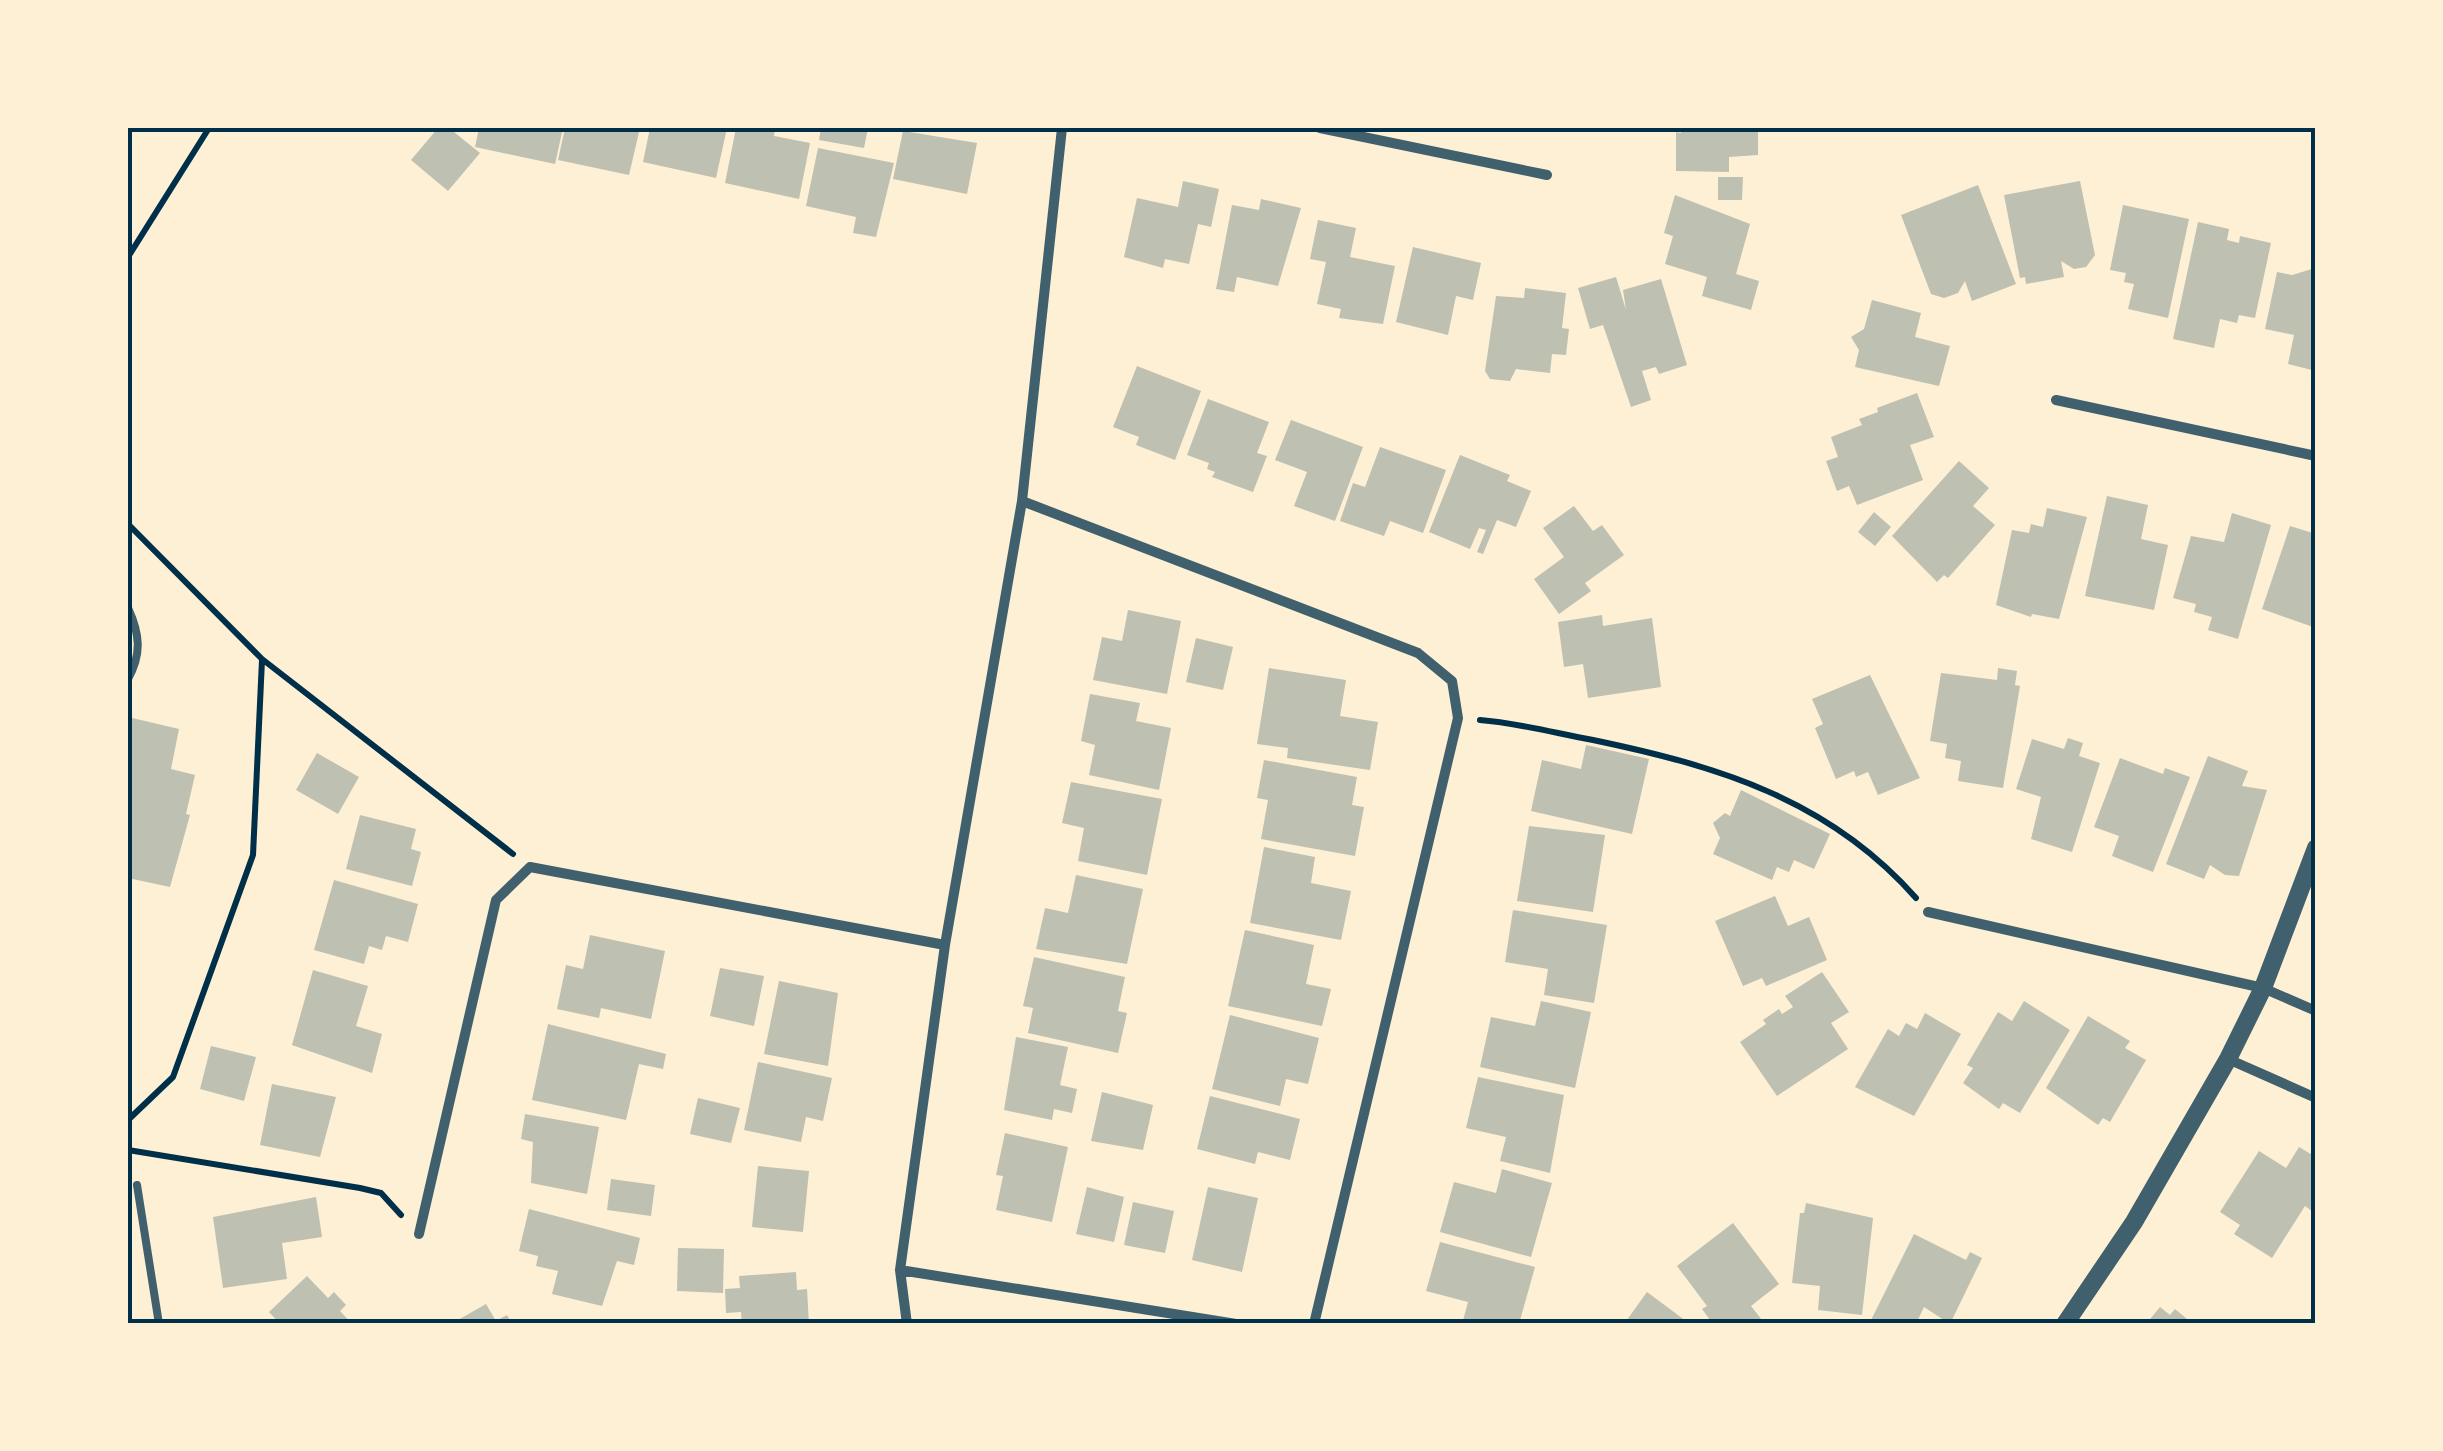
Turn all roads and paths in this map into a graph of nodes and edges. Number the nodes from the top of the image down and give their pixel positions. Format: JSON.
{"nodes":[{"id":1,"x":210,"y":128,"type":"edge"},
{"id":2,"x":1062,"y":128,"type":"edge"},
{"id":3,"x":1320,"y":128,"type":"edge"},
{"id":4,"x":1547,"y":175,"type":"dead end"},
{"id":5,"x":128,"y":258,"type":"edge"},
{"id":6,"x":2056,"y":400,"type":"dead end"},
{"id":7,"x":2316,"y":456,"type":"edge"},
{"id":8,"x":1022,"y":501,"type":"junction"},
{"id":9,"x":128,"y":524,"type":"edge"},
{"id":10,"x":128,"y":608,"type":"edge"},
{"id":11,"x":262,"y":659,"type":"junction"},
{"id":12,"x":128,"y":679,"type":"edge"},
{"id":13,"x":1458,"y":718,"type":"junction"},
{"id":14,"x":2316,"y":848,"type":"edge"},
{"id":15,"x":530,"y":866,"type":"junction"},
{"id":16,"x":1928,"y":912,"type":"joint"},
{"id":17,"x":945,"y":945,"type":"junction"},
{"id":18,"x":2263,"y":988,"type":"junction"},
{"id":19,"x":2316,"y":1011,"type":"edge"},
{"id":20,"x":2228,"y":1059,"type":"junction"},
{"id":21,"x":2316,"y":1098,"type":"edge"},
{"id":22,"x":128,"y":1120,"type":"edge"},
{"id":23,"x":128,"y":1150,"type":"edge"},
{"id":24,"x":136,"y":1184,"type":"dead end"},
{"id":25,"x":419,"y":1234,"type":"joint"},
{"id":26,"x":900,"y":1270,"type":"junction"},
{"id":27,"x":159,"y":1324,"type":"edge"},
{"id":28,"x":907,"y":1324,"type":"edge"},
{"id":29,"x":1236,"y":1324,"type":"edge"},
{"id":30,"x":1314,"y":1324,"type":"edge"},
{"id":31,"x":2065,"y":1324,"type":"edge"}],
"edges":[{"from":1,"to":5,"type":"path"},
{"from":2,"to":8,"type":"street"},
{"from":3,"to":4,"type":"street"},
{"from":6,"to":7,"type":"street"},
{"from":8,"to":13,"type":"street"},
{"from":8,"to":17,"type":"street"},
{"from":9,"to":11,"type":"path"},
{"from":10,"to":12,"type":"lane"},
{"from":11,"to":15,"type":"path"},
{"from":11,"to":22,"type":"path"},
{"from":13,"to":16,"type":"path"},
{"from":13,"to":30,"type":"street"},
{"from":14,"to":18,"type":"street"},
{"from":15,"to":17,"type":"street"},
{"from":15,"to":25,"type":"street"},
{"from":16,"to":18,"type":"street"},
{"from":17,"to":26,"type":"street"},
{"from":18,"to":19,"type":"street"},
{"from":18,"to":20,"type":"street"},
{"from":20,"to":21,"type":"street"},
{"from":20,"to":31,"type":"street"},
{"from":23,"to":25,"type":"path"},
{"from":24,"to":27,"type":"lane"},
{"from":26,"to":28,"type":"street"},
{"from":26,"to":29,"type":"street"}]}
